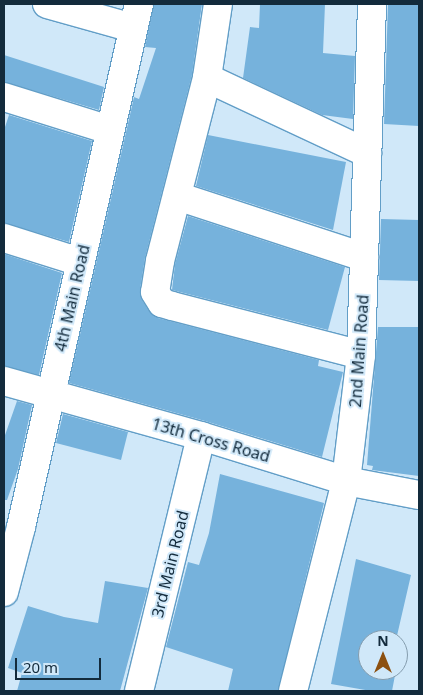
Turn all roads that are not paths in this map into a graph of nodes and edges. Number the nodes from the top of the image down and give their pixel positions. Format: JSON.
{"nodes":[{"id":1,"x":47,"y":4,"type":"edge"},
{"id":2,"x":218,"y":4,"type":"edge"},
{"id":3,"x":372,"y":4,"type":"edge"},
{"id":4,"x":136,"y":16,"type":"edge"},
{"id":5,"x":206,"y":78,"type":"junction"},
{"id":6,"x":4,"y":97,"type":"edge"},
{"id":7,"x":110,"y":130,"type":"junction"},
{"id":8,"x":367,"y":152,"type":"junction"},
{"id":9,"x":177,"y":196,"type":"junction"},
{"id":10,"x":4,"y":238,"type":"edge"},
{"id":11,"x":364,"y":257,"type":"junction"},
{"id":12,"x":80,"y":262,"type":"junction"},
{"id":13,"x":361,"y":355,"type":"junction"},
{"id":14,"x":4,"y":381,"type":"edge"},
{"id":15,"x":50,"y":396,"type":"junction"},
{"id":16,"x":201,"y":436,"type":"junction"},
{"id":17,"x":346,"y":481,"type":"junction"},
{"id":18,"x":419,"y":495,"type":"edge"},
{"id":19,"x":12,"y":524,"type":"edge"},
{"id":20,"x":8,"y":560,"type":"edge"},
{"id":21,"x":4,"y":592,"type":"edge"},
{"id":22,"x":139,"y":691,"type":"edge"},
{"id":23,"x":293,"y":691,"type":"edge"}],
"edges":[{"from":1,"to":4,"type":"street"},
{"from":2,"to":5,"type":"street"},
{"from":3,"to":8,"type":"street","name":"2nd Main Road"},
{"from":4,"to":7,"type":"street","name":"4th Main Road"},
{"from":5,"to":8,"type":"street"},
{"from":5,"to":9,"type":"street"},
{"from":6,"to":7,"type":"street"},
{"from":7,"to":12,"type":"street","name":"4th Main Road"},
{"from":8,"to":11,"type":"street","name":"2nd Main Road"},
{"from":9,"to":11,"type":"street"},
{"from":9,"to":13,"type":"street"},
{"from":10,"to":12,"type":"street"},
{"from":11,"to":13,"type":"street","name":"2nd Main Road"},
{"from":12,"to":15,"type":"street","name":"4th Main Road"},
{"from":13,"to":17,"type":"street","name":"2nd Main Road"},
{"from":14,"to":15,"type":"street","name":"13th Cross Road"},
{"from":15,"to":16,"type":"street","name":"13th Cross Road"},
{"from":15,"to":19,"type":"street","name":"4th Main Road"},
{"from":16,"to":17,"type":"street","name":"13th Cross Road"},
{"from":16,"to":22,"type":"street","name":"3rd Main Road"},
{"from":17,"to":18,"type":"street","name":"13th Cross Road"},
{"from":17,"to":23,"type":"street","name":"2nd Main Road"},
{"from":19,"to":20,"type":"street","name":"4th Main Road"},
{"from":20,"to":21,"type":"street","name":"4th Main Road"}]}
